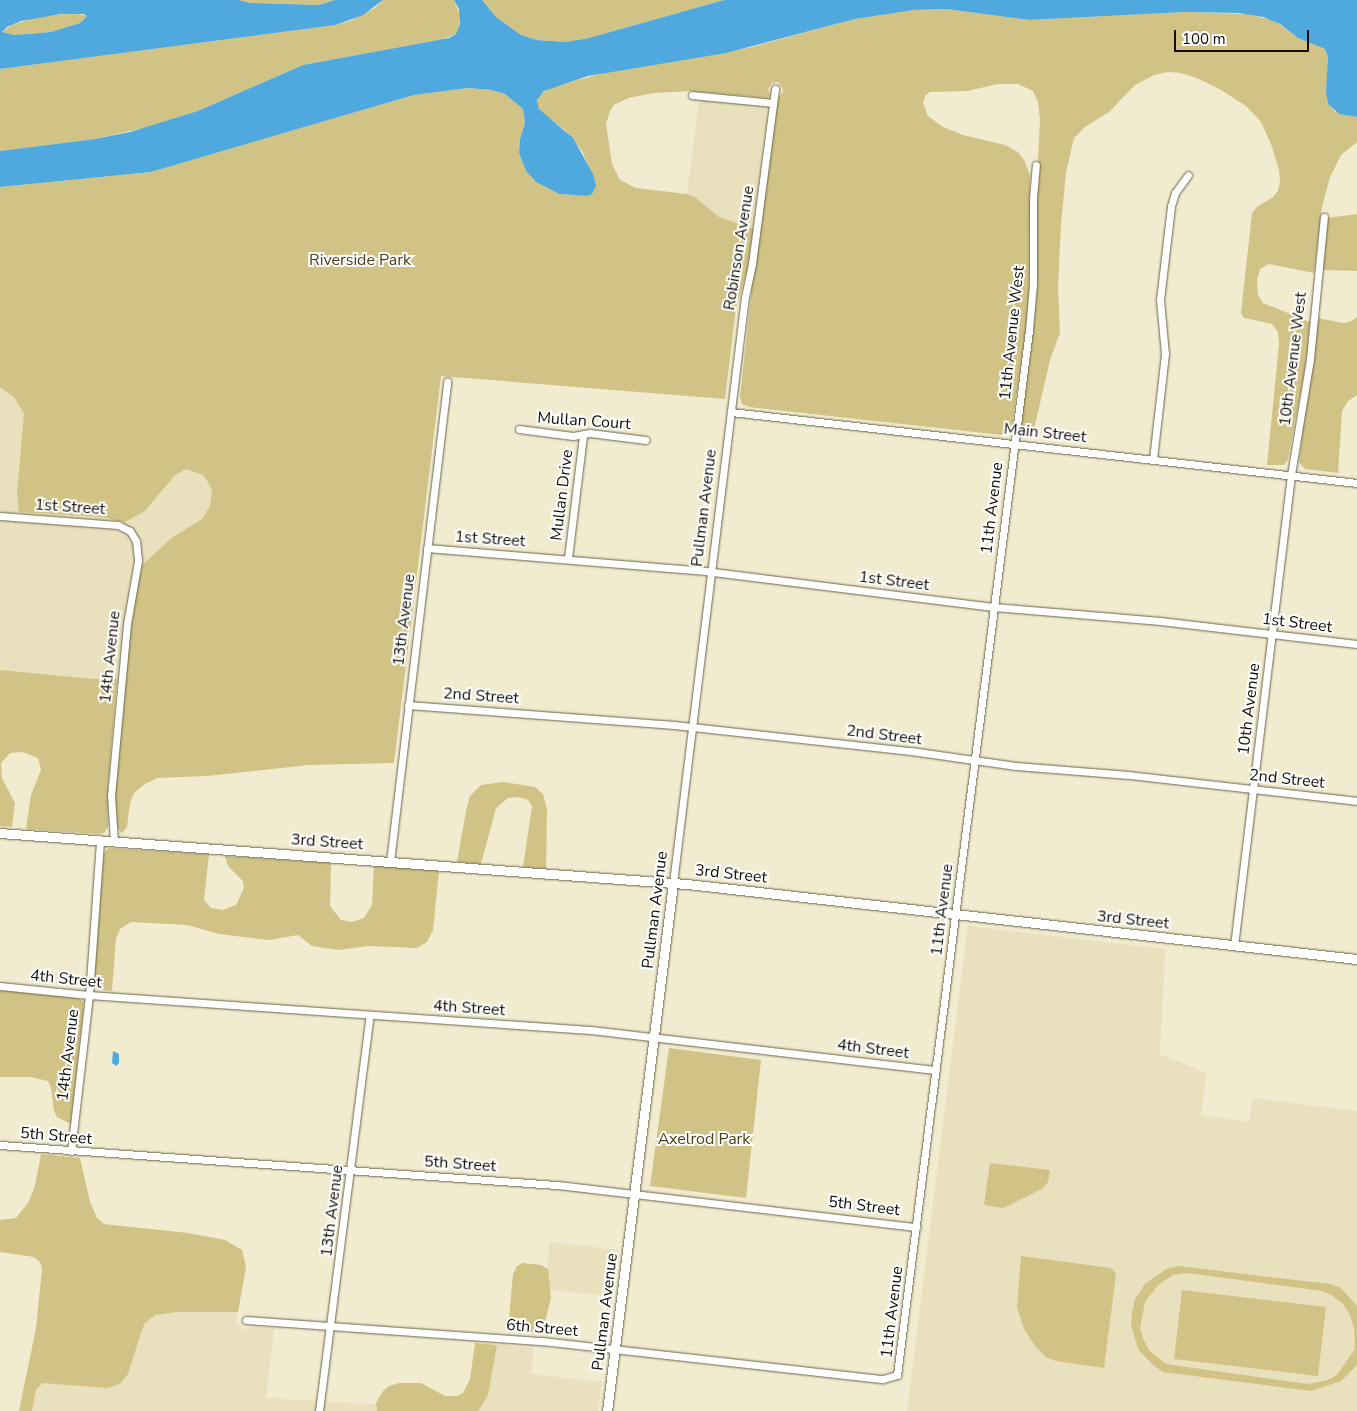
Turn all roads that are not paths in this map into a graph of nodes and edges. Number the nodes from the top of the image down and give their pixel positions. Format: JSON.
{"nodes":[{"id":1,"x":775,"y":89,"type":"dead end"},
{"id":2,"x":692,"y":95,"type":"dead end"},
{"id":3,"x":773,"y":103,"type":"junction"},
{"id":4,"x":1036,"y":165,"type":"dead end"},
{"id":5,"x":1188,"y":175,"type":"dead end"},
{"id":6,"x":1324,"y":217,"type":"dead end"},
{"id":7,"x":448,"y":381,"type":"dead end"},
{"id":8,"x":731,"y":412,"type":"junction"},
{"id":9,"x":519,"y":429,"type":"dead end"},
{"id":10,"x":583,"y":435,"type":"junction"},
{"id":11,"x":646,"y":440,"type":"dead end"},
{"id":12,"x":1014,"y":444,"type":"junction"},
{"id":13,"x":1153,"y":459,"type":"junction"},
{"id":14,"x":1291,"y":475,"type":"junction"},
{"id":15,"x":1357,"y":483,"type":"edge"},
{"id":16,"x":0,"y":516,"type":"edge"},
{"id":17,"x":133,"y":536,"type":"joint"},
{"id":18,"x":427,"y":548,"type":"junction"},
{"id":19,"x":568,"y":558,"type":"junction"},
{"id":20,"x":711,"y":572,"type":"junction"},
{"id":21,"x":994,"y":607,"type":"junction"},
{"id":22,"x":1272,"y":634,"type":"junction"},
{"id":23,"x":1357,"y":644,"type":"edge"},
{"id":24,"x":408,"y":704,"type":"junction"},
{"id":25,"x":692,"y":727,"type":"junction"},
{"id":26,"x":975,"y":760,"type":"junction"},
{"id":27,"x":1253,"y":790,"type":"junction"},
{"id":28,"x":1357,"y":801,"type":"edge"},
{"id":29,"x":0,"y":833,"type":"edge"},
{"id":30,"x":100,"y":842,"type":"junction"},
{"id":31,"x":114,"y":842,"type":"junction"},
{"id":32,"x":390,"y":862,"type":"junction"},
{"id":33,"x":673,"y":883,"type":"junction"},
{"id":34,"x":956,"y":914,"type":"junction"},
{"id":35,"x":1234,"y":946,"type":"junction"},
{"id":36,"x":1357,"y":959,"type":"edge"},
{"id":37,"x":0,"y":986,"type":"edge"},
{"id":38,"x":89,"y":995,"type":"junction"},
{"id":39,"x":370,"y":1015,"type":"junction"},
{"id":40,"x":654,"y":1038,"type":"junction"},
{"id":41,"x":936,"y":1070,"type":"junction"},
{"id":42,"x":0,"y":1145,"type":"edge"},
{"id":43,"x":71,"y":1151,"type":"junction"},
{"id":44,"x":351,"y":1171,"type":"junction"},
{"id":45,"x":634,"y":1193,"type":"junction"},
{"id":46,"x":917,"y":1227,"type":"junction"},
{"id":47,"x":246,"y":1320,"type":"dead end"},
{"id":48,"x":332,"y":1326,"type":"junction"},
{"id":49,"x":615,"y":1349,"type":"junction"},
{"id":50,"x":893,"y":1378,"type":"joint"},
{"id":51,"x":319,"y":1411,"type":"edge"},
{"id":52,"x":607,"y":1411,"type":"edge"}],
"edges":[{"from":1,"to":3,"type":"street","name":"Robinson Avenue"},
{"from":2,"to":3,"type":"street"},
{"from":3,"to":8,"type":"street","name":"Robinson Avenue"},
{"from":4,"to":12,"type":"street","name":"11th Avenue West"},
{"from":5,"to":13,"type":"street"},
{"from":6,"to":14,"type":"street","name":"10th Avenue West"},
{"from":7,"to":18,"type":"street","name":"13th Avenue"},
{"from":8,"to":12,"type":"street","name":"Main Street"},
{"from":8,"to":20,"type":"street","name":"Pullman Avenue"},
{"from":9,"to":10,"type":"street","name":"Mullan Court"},
{"from":10,"to":11,"type":"street","name":"Mullan Court"},
{"from":10,"to":19,"type":"street","name":"Mullan Drive"},
{"from":12,"to":13,"type":"street","name":"Main Street"},
{"from":12,"to":21,"type":"street","name":"11th Avenue"},
{"from":13,"to":14,"type":"street","name":"Main Street"},
{"from":14,"to":15,"type":"street","name":"Main Street"},
{"from":14,"to":22,"type":"street","name":"10th Avenue"},
{"from":16,"to":17,"type":"street","name":"1st Street"},
{"from":17,"to":31,"type":"street","name":"14th Avenue"},
{"from":18,"to":19,"type":"street","name":"1st Street"},
{"from":18,"to":24,"type":"street","name":"13th Avenue"},
{"from":19,"to":20,"type":"street","name":"1st Street"},
{"from":20,"to":21,"type":"street","name":"1st Street"},
{"from":20,"to":25,"type":"street","name":"Pullman Avenue"},
{"from":21,"to":22,"type":"street","name":"1st Street"},
{"from":21,"to":26,"type":"street","name":"11th Avenue"},
{"from":22,"to":23,"type":"street","name":"1st Street"},
{"from":22,"to":27,"type":"street","name":"10th Avenue"},
{"from":24,"to":25,"type":"street","name":"2nd Street"},
{"from":24,"to":32,"type":"street","name":"13th Avenue"},
{"from":25,"to":26,"type":"street","name":"2nd Street"},
{"from":25,"to":33,"type":"street","name":"Pullman Avenue"},
{"from":26,"to":27,"type":"street","name":"2nd Street"},
{"from":26,"to":34,"type":"street","name":"11th Avenue"},
{"from":27,"to":28,"type":"street","name":"2nd Street"},
{"from":27,"to":35,"type":"street","name":"10th Avenue"},
{"from":29,"to":30,"type":"street","name":"3rd Street"},
{"from":30,"to":31,"type":"street","name":"3rd Street"},
{"from":30,"to":38,"type":"street","name":"14th Avenue"},
{"from":31,"to":32,"type":"street","name":"3rd Street"},
{"from":32,"to":33,"type":"street","name":"3rd Street"},
{"from":33,"to":34,"type":"street","name":"3rd Street"},
{"from":33,"to":40,"type":"street","name":"Pullman Avenue"},
{"from":34,"to":35,"type":"street","name":"3rd Street"},
{"from":34,"to":41,"type":"street","name":"11th Avenue"},
{"from":35,"to":36,"type":"street","name":"3rd Street"},
{"from":37,"to":38,"type":"street","name":"4th Street"},
{"from":38,"to":39,"type":"street","name":"4th Street"},
{"from":38,"to":43,"type":"street","name":"14th Avenue"},
{"from":39,"to":40,"type":"street","name":"4th Street"},
{"from":39,"to":44,"type":"street","name":"13th Avenue"},
{"from":40,"to":41,"type":"street","name":"4th Street"},
{"from":40,"to":45,"type":"street","name":"Pullman Avenue"},
{"from":41,"to":46,"type":"street","name":"11th Avenue"},
{"from":42,"to":43,"type":"street","name":"5th Street"},
{"from":43,"to":44,"type":"street","name":"5th Street"},
{"from":44,"to":45,"type":"street","name":"5th Street"},
{"from":44,"to":48,"type":"street","name":"13th Avenue"},
{"from":45,"to":46,"type":"street","name":"5th Street"},
{"from":45,"to":49,"type":"street","name":"Pullman Avenue"},
{"from":46,"to":50,"type":"street","name":"11th Avenue"},
{"from":47,"to":48,"type":"street","name":"6th Street"},
{"from":48,"to":49,"type":"street","name":"6th Street"},
{"from":48,"to":51,"type":"street","name":"13th Avenue"},
{"from":49,"to":50,"type":"street","name":"6th Street"},
{"from":49,"to":52,"type":"street","name":"Pullman Avenue"}]}
